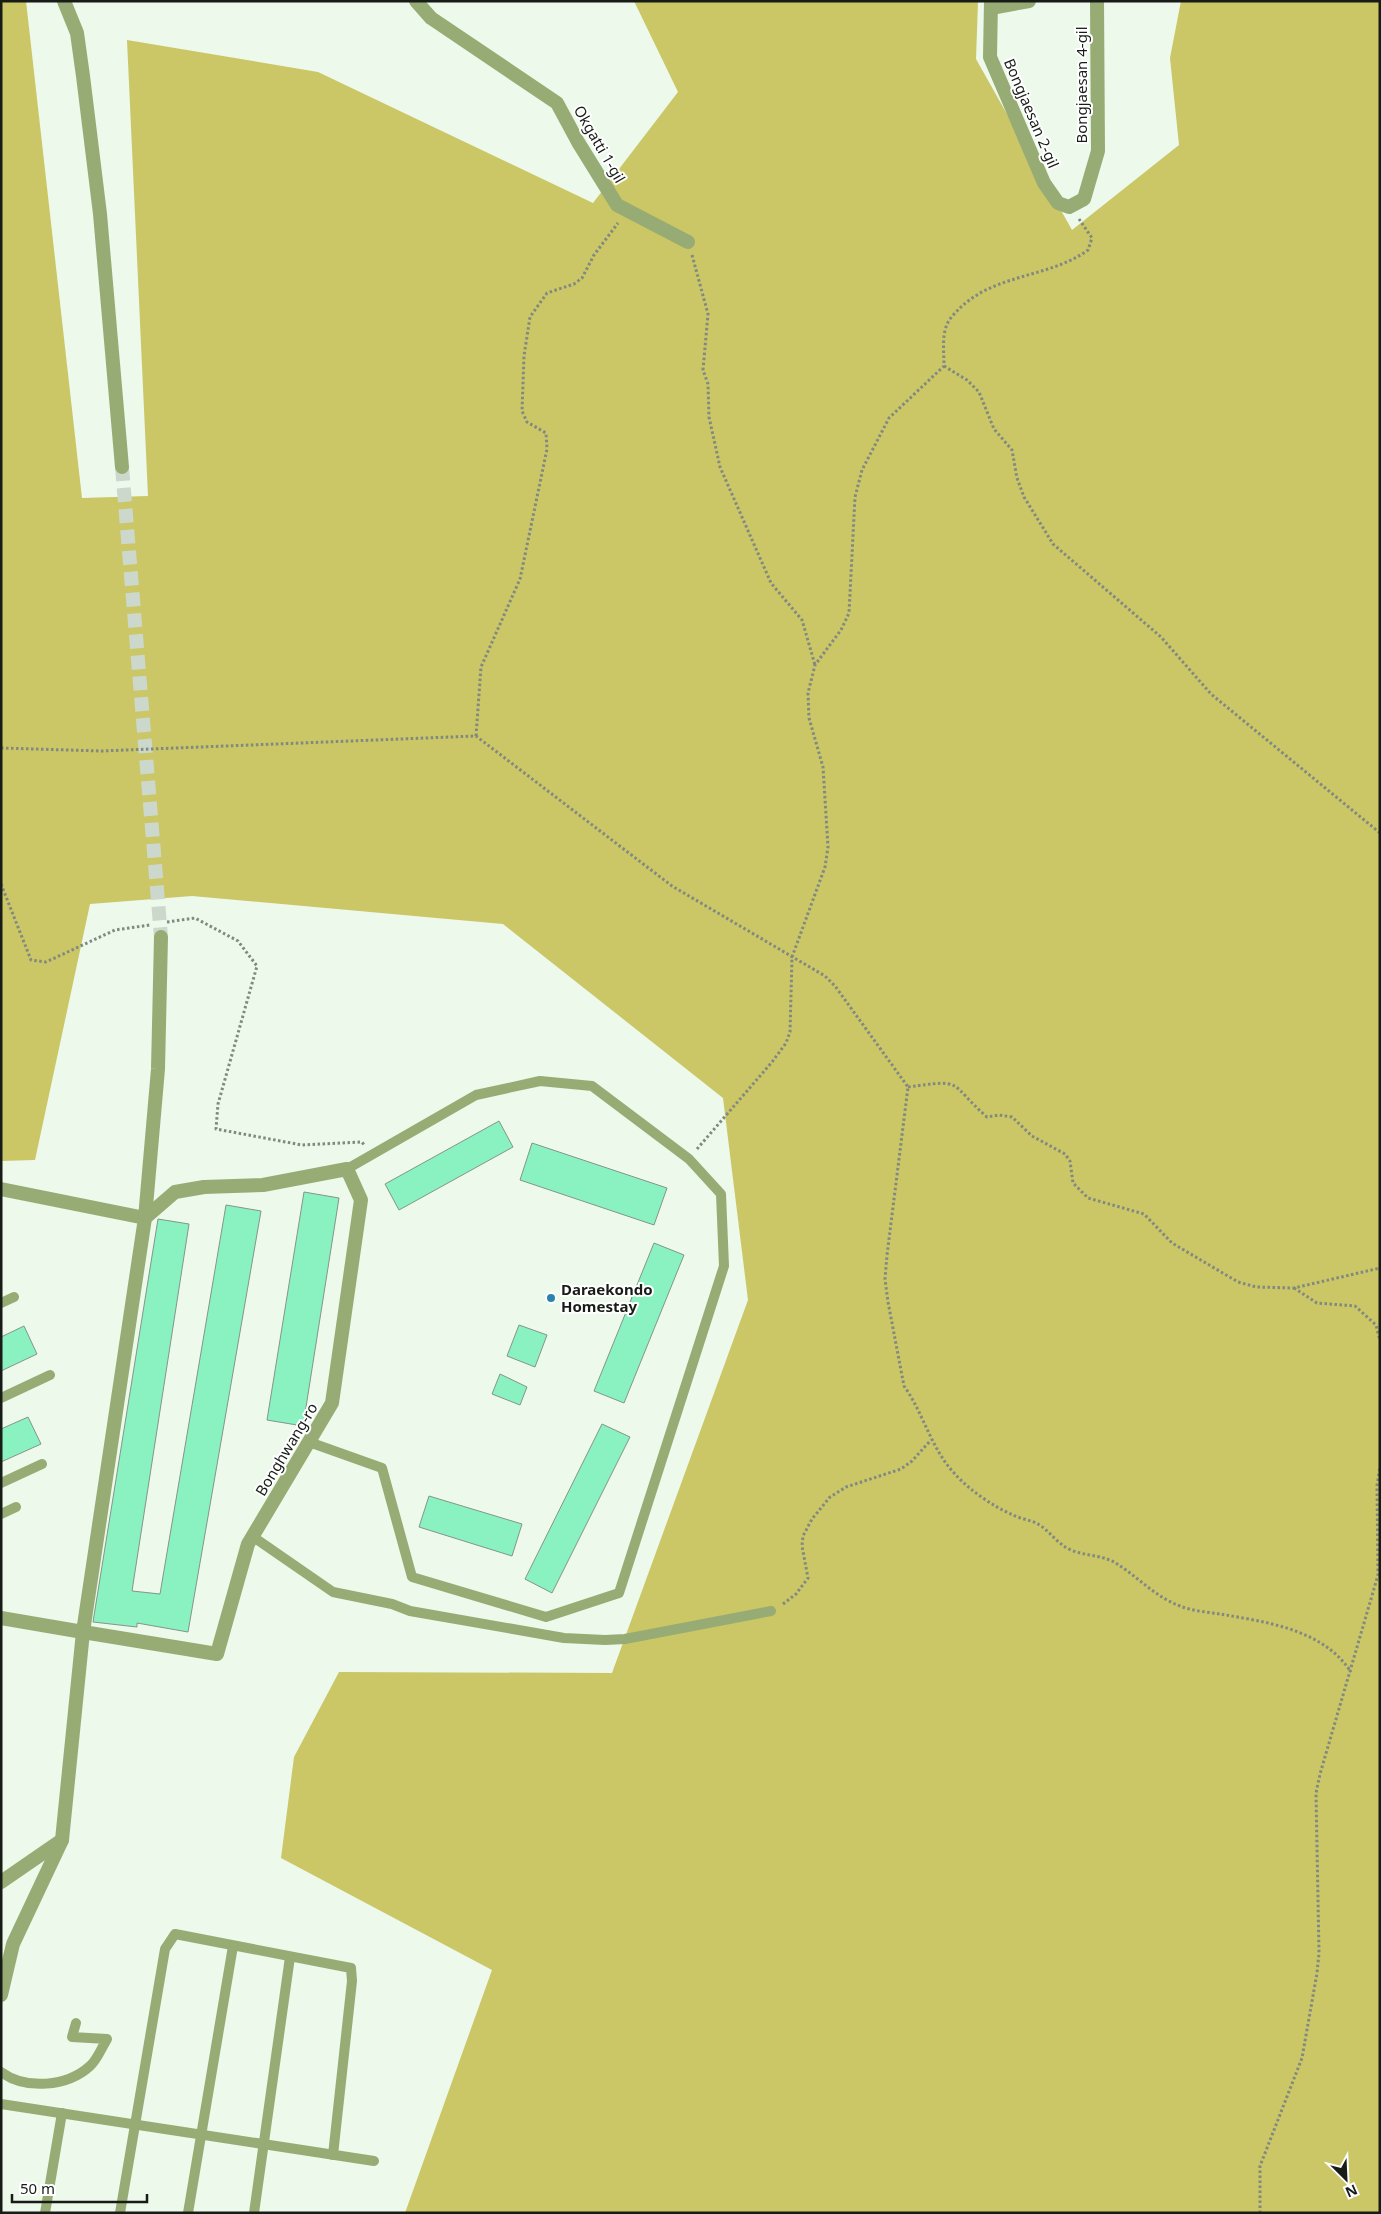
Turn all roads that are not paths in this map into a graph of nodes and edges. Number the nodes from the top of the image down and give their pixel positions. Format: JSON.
{"nodes":[{"id":1,"x":64,"y":1,"type":"edge"},
{"id":2,"x":416,"y":1,"type":"edge"},
{"id":3,"x":1029,"y":1,"type":"edge"},
{"id":4,"x":1096,"y":1,"type":"edge"},
{"id":5,"x":991,"y":5,"type":"edge"},
{"id":6,"x":1064,"y":205,"type":"joint"},
{"id":7,"x":688,"y":242,"type":"road end"},
{"id":8,"x":122,"y":467,"type":"tunnel mouth"},
{"id":9,"x":161,"y":937,"type":"tunnel mouth"},
{"id":10,"x":347,"y":1169,"type":"junction"},
{"id":11,"x":1,"y":1189,"type":"edge"},
{"id":12,"x":145,"y":1218,"type":"junction"},
{"id":13,"x":14,"y":1297,"type":"dead end"},
{"id":14,"x":1,"y":1303,"type":"edge"},
{"id":15,"x":50,"y":1375,"type":"dead end"},
{"id":16,"x":1,"y":1398,"type":"edge"},
{"id":17,"x":309,"y":1442,"type":"junction"},
{"id":18,"x":42,"y":1464,"type":"dead end"},
{"id":19,"x":1,"y":1483,"type":"edge"},
{"id":20,"x":16,"y":1507,"type":"dead end"},
{"id":21,"x":1,"y":1514,"type":"edge"},
{"id":22,"x":252,"y":1536,"type":"junction"},
{"id":23,"x":771,"y":1611,"type":"road end"},
{"id":24,"x":1,"y":1618,"type":"edge"},
{"id":25,"x":82,"y":1632,"type":"junction"},
{"id":26,"x":62,"y":1840,"type":"junction"},
{"id":27,"x":1,"y":1882,"type":"edge"},
{"id":28,"x":233,"y":1946,"type":"junction"},
{"id":29,"x":290,"y":1956,"type":"junction"},
{"id":30,"x":1,"y":1995,"type":"edge"},
{"id":31,"x":76,"y":2023,"type":"dead end"},
{"id":32,"x":1,"y":2072,"type":"edge"},
{"id":33,"x":1,"y":2104,"type":"edge"},
{"id":34,"x":62,"y":2113,"type":"junction"},
{"id":35,"x":136,"y":2124,"type":"junction"},
{"id":36,"x":201,"y":2134,"type":"junction"},
{"id":37,"x":264,"y":2144,"type":"junction"},
{"id":38,"x":333,"y":2155,"type":"junction"},
{"id":39,"x":374,"y":2161,"type":"dead end"},
{"id":40,"x":45,"y":2213,"type":"edge"},
{"id":41,"x":120,"y":2213,"type":"edge"},
{"id":42,"x":188,"y":2213,"type":"edge"},
{"id":43,"x":254,"y":2213,"type":"edge"}],
"edges":[{"from":1,"to":8,"type":"street"},
{"from":2,"to":7,"type":"street","name":"Okgatti 1-gil"},
{"from":3,"to":5,"type":"street"},
{"from":4,"to":6,"type":"street","name":"Bongjaesan 4-gil"},
{"from":5,"to":6,"type":"street","name":"Bongjaesan 2-gil"},
{"from":9,"to":12,"type":"street"},
{"from":10,"to":12,"type":"street"},
{"from":10,"to":17,"type":"street","name":"Bonghwang-ro"},
{"from":10,"to":17,"type":"lane"},
{"from":11,"to":12,"type":"street"},
{"from":12,"to":25,"type":"street"},
{"from":13,"to":14,"type":"lane"},
{"from":15,"to":16,"type":"lane"},
{"from":17,"to":22,"type":"street","name":"Bonghwang-ro"},
{"from":18,"to":19,"type":"lane"},
{"from":20,"to":21,"type":"lane"},
{"from":22,"to":23,"type":"lane"},
{"from":22,"to":25,"type":"street","name":"Bonghwang-ro"},
{"from":24,"to":25,"type":"street"},
{"from":25,"to":26,"type":"street"},
{"from":26,"to":27,"type":"street"},
{"from":26,"to":30,"type":"street"},
{"from":28,"to":29,"type":"lane"},
{"from":28,"to":35,"type":"lane"},
{"from":28,"to":36,"type":"lane"},
{"from":29,"to":37,"type":"lane"},
{"from":29,"to":38,"type":"lane"},
{"from":31,"to":32,"type":"lane"},
{"from":33,"to":34,"type":"lane"},
{"from":34,"to":35,"type":"lane"},
{"from":34,"to":40,"type":"lane"},
{"from":35,"to":36,"type":"lane"},
{"from":35,"to":41,"type":"lane"},
{"from":36,"to":37,"type":"lane"},
{"from":36,"to":42,"type":"lane"},
{"from":37,"to":38,"type":"lane"},
{"from":37,"to":43,"type":"lane"},
{"from":38,"to":39,"type":"lane"}]}
